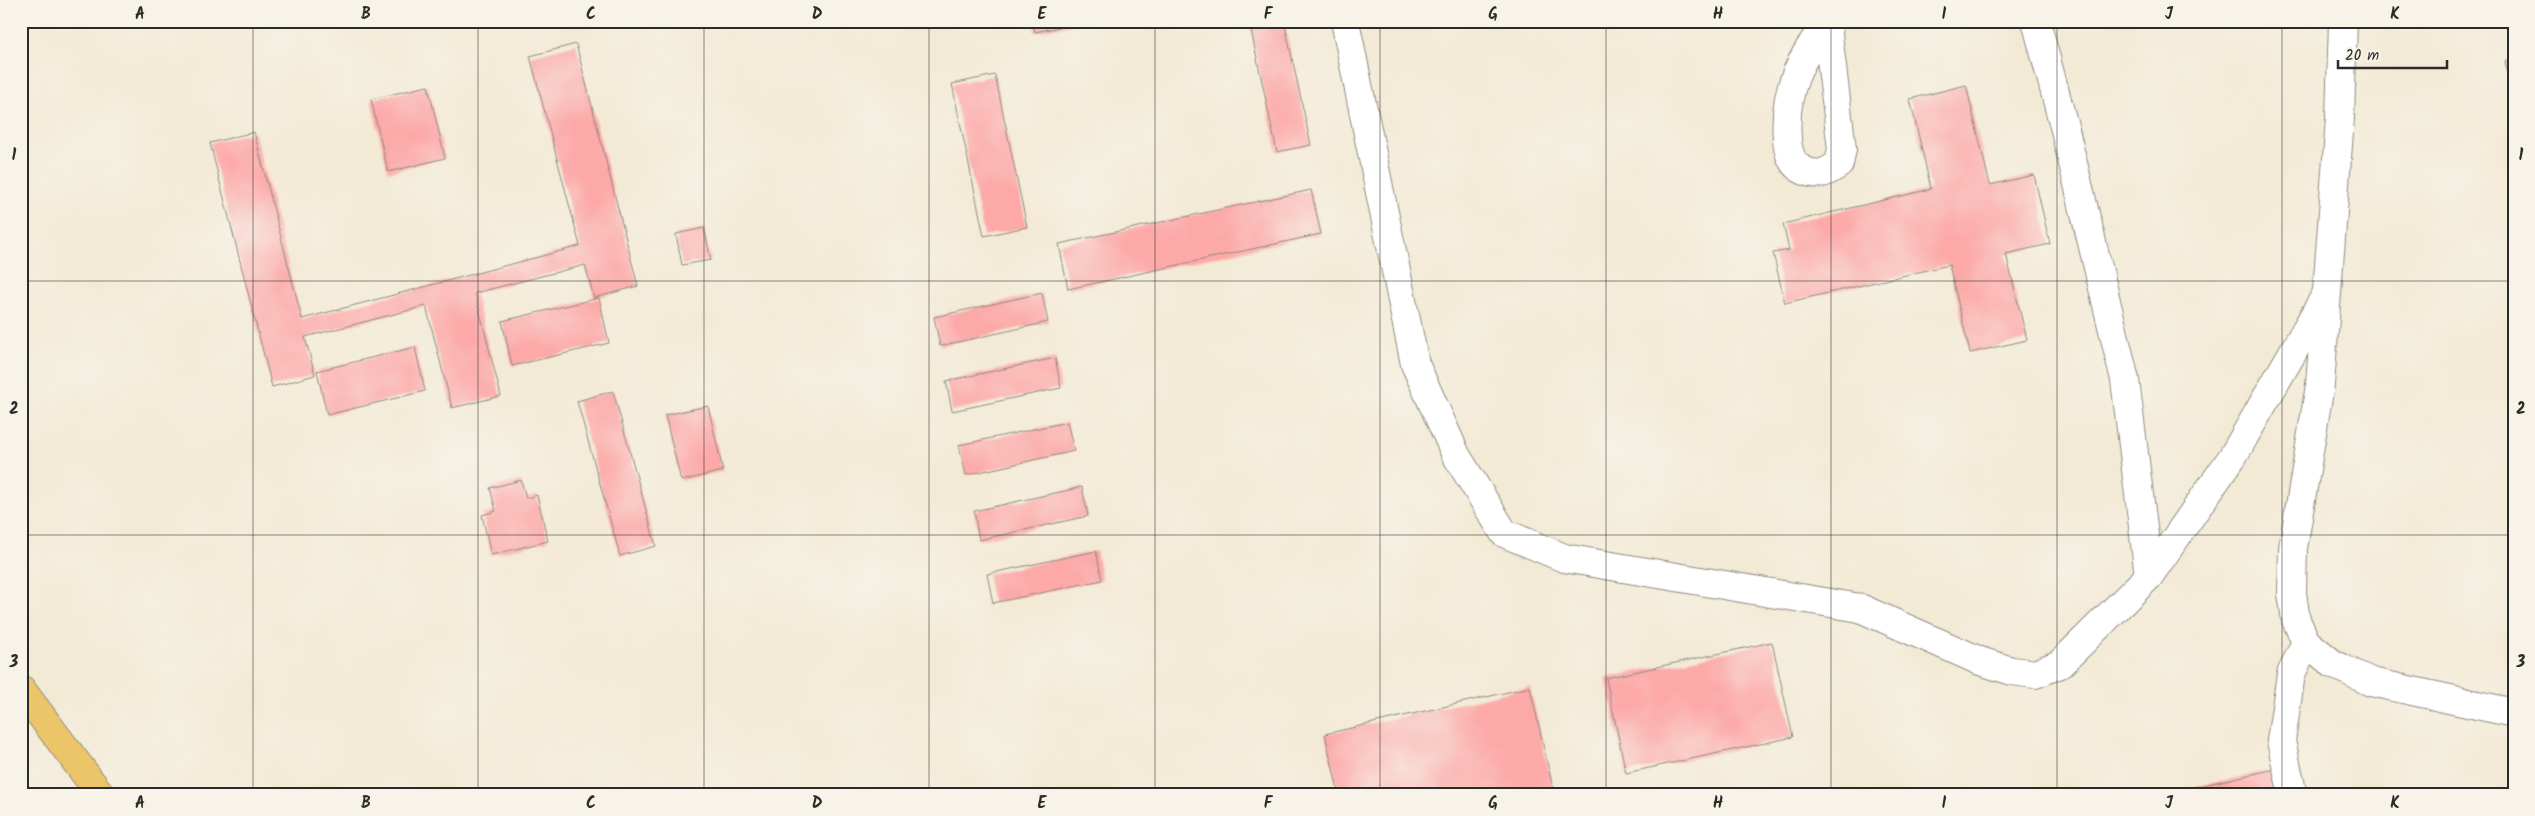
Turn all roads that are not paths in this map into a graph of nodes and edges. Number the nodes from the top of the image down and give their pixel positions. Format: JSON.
{"nodes":[{"id":1,"x":1345,"y":21,"type":"edge"},
{"id":2,"x":1829,"y":21,"type":"edge"},
{"id":3,"x":2036,"y":21,"type":"edge"},
{"id":4,"x":2343,"y":21,"type":"edge"},
{"id":5,"x":2327,"y":293,"type":"junction"},
{"id":6,"x":2149,"y":576,"type":"junction"},
{"id":7,"x":2306,"y":642,"type":"junction"},
{"id":8,"x":21,"y":689,"type":"edge"},
{"id":9,"x":2514,"y":713,"type":"edge"},
{"id":10,"x":101,"y":795,"type":"edge"},
{"id":11,"x":2293,"y":795,"type":"edge"}],
"edges":[{"from":1,"to":6,"type":"street"},
{"from":2,"to":2,"type":"street"},
{"from":3,"to":6,"type":"street"},
{"from":4,"to":5,"type":"street"},
{"from":5,"to":6,"type":"street"},
{"from":5,"to":7,"type":"street"},
{"from":7,"to":9,"type":"street"},
{"from":7,"to":11,"type":"street"},
{"from":8,"to":10,"type":"main road"}]}
